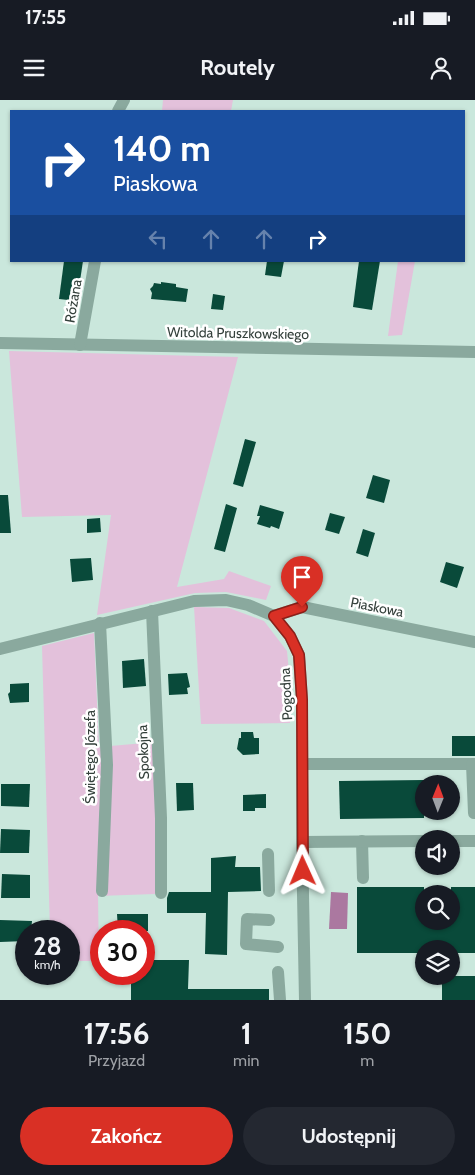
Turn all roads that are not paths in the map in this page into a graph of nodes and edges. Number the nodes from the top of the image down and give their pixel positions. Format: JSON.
{"nodes":[{"id":1,"x":95,"y":262,"type":"edge"},
{"id":2,"x":0,"y":344,"type":"edge"},
{"id":3,"x":80,"y":345,"type":"junction"},
{"id":4,"x":475,"y":352,"type":"edge"},
{"id":5,"x":152,"y":610,"type":"junction"},
{"id":6,"x":274,"y":616,"type":"junction"},
{"id":7,"x":100,"y":624,"type":"junction"},
{"id":8,"x":475,"y":642,"type":"edge"},
{"id":9,"x":0,"y":649,"type":"edge"},
{"id":10,"x":302,"y":764,"type":"junction"},
{"id":11,"x":474,"y":764,"type":"edge"},
{"id":12,"x":474,"y":813,"type":"dead end"},
{"id":13,"x":362,"y":841,"type":"junction"},
{"id":14,"x":415,"y":841,"type":"edge"},
{"id":15,"x":460,"y":841,"type":"edge"},
{"id":16,"x":475,"y":841,"type":"edge"},
{"id":17,"x":302,"y":842,"type":"junction"},
{"id":18,"x":268,"y":854,"type":"dead end"},
{"id":19,"x":363,"y":878,"type":"dead end"},
{"id":20,"x":102,"y":891,"type":"dead end"},
{"id":21,"x":269,"y":892,"type":"dead end"},
{"id":22,"x":161,"y":894,"type":"dead end"},
{"id":23,"x":268,"y":920,"type":"dead end"},
{"id":24,"x":278,"y":947,"type":"dead end"},
{"id":25,"x":278,"y":972,"type":"dead end"},
{"id":26,"x":280,"y":1000,"type":"edge"},
{"id":27,"x":305,"y":1000,"type":"edge"}],
"edges":[{"from":1,"to":3,"type":"street","name":"Różana"},
{"from":2,"to":3,"type":"street","name":"Witolda Pruszkowskiego"},
{"from":3,"to":4,"type":"street","name":"Witolda Pruszkowskiego"},
{"from":5,"to":6,"type":"street","name":"Pogodna"},
{"from":5,"to":7,"type":"street","name":"Pogodna"},
{"from":5,"to":22,"type":"street","name":"Spokojna"},
{"from":6,"to":8,"type":"street","name":"Piaskowa"},
{"from":6,"to":10,"type":"street","name":"Pogodna"},
{"from":7,"to":9,"type":"street","name":"Pogodna"},
{"from":7,"to":20,"type":"street","name":"Świętego Józefa"},
{"from":10,"to":11,"type":"street"},
{"from":10,"to":17,"type":"street","name":"Pogodna"},
{"from":11,"to":12,"type":"street"},
{"from":13,"to":14,"type":"street"},
{"from":13,"to":17,"type":"street"},
{"from":13,"to":19,"type":"street"},
{"from":15,"to":16,"type":"street"},
{"from":17,"to":27,"type":"street","name":"Pogodna"},
{"from":18,"to":21,"type":"street"},
{"from":23,"to":24,"type":"street"},
{"from":25,"to":26,"type":"street"}]}
